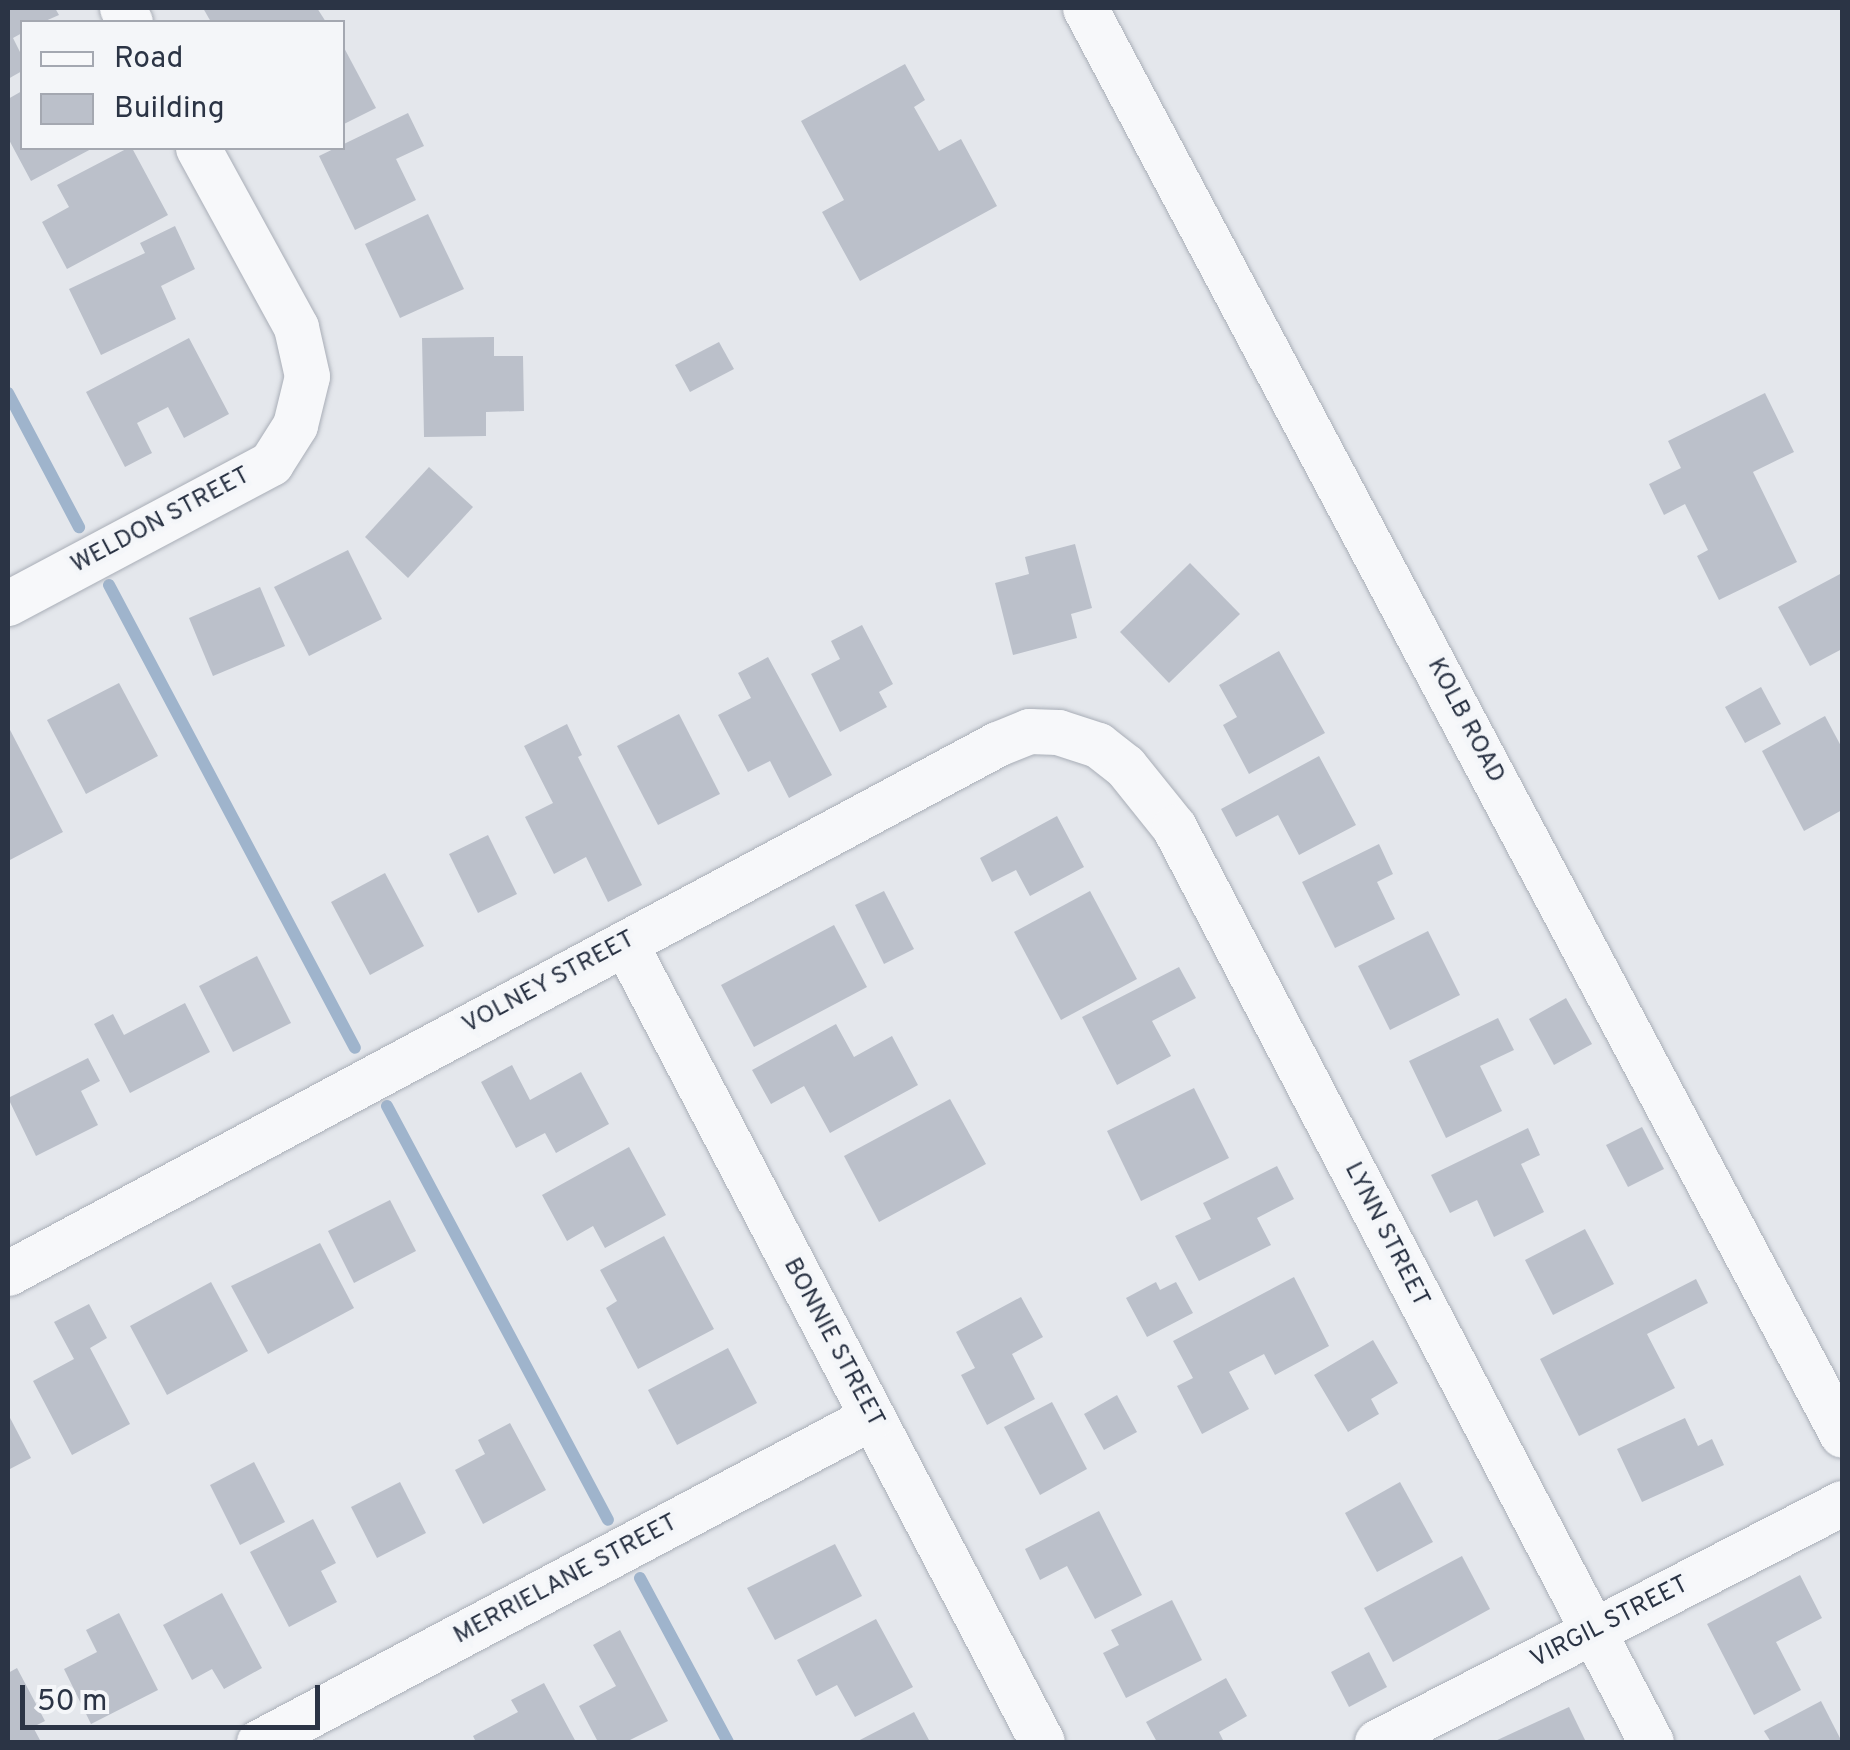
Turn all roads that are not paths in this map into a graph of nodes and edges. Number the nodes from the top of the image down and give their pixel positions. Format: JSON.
{"nodes":[{"id":1,"x":1086,"y":8,"type":"edge"},
{"id":2,"x":199,"y":150,"type":"edge"},
{"id":3,"x":8,"y":602,"type":"edge"},
{"id":4,"x":1098,"y":745,"type":"joint"},
{"id":5,"x":625,"y":942,"type":"junction"},
{"id":6,"x":8,"y":1273,"type":"edge"},
{"id":7,"x":872,"y":1417,"type":"junction"},
{"id":8,"x":1842,"y":1435,"type":"edge"},
{"id":9,"x":1842,"y":1502,"type":"edge"},
{"id":10,"x":1592,"y":1632,"type":"junction"},
{"id":11,"x":259,"y":1742,"type":"edge"},
{"id":12,"x":1042,"y":1742,"type":"edge"},
{"id":13,"x":1378,"y":1742,"type":"edge"},
{"id":14,"x":1651,"y":1742,"type":"edge"}],
"edges":[{"from":1,"to":8,"type":"street","name":"KOLB ROAD"},
{"from":2,"to":3,"type":"street","name":"WELDON STREET"},
{"from":4,"to":5,"type":"street","name":"VOLNEY STREET"},
{"from":4,"to":10,"type":"street","name":"LYNN STREET"},
{"from":5,"to":6,"type":"street","name":"VOLNEY STREET"},
{"from":5,"to":7,"type":"street","name":"BONNIE STREET"},
{"from":7,"to":11,"type":"street","name":"MERRIELANE STREET"},
{"from":7,"to":12,"type":"street","name":"BONNIE STREET"},
{"from":9,"to":10,"type":"street","name":"VIRGIL STREET"},
{"from":10,"to":13,"type":"street","name":"VIRGIL STREET"},
{"from":10,"to":14,"type":"street","name":"LYNN STREET"}]}
